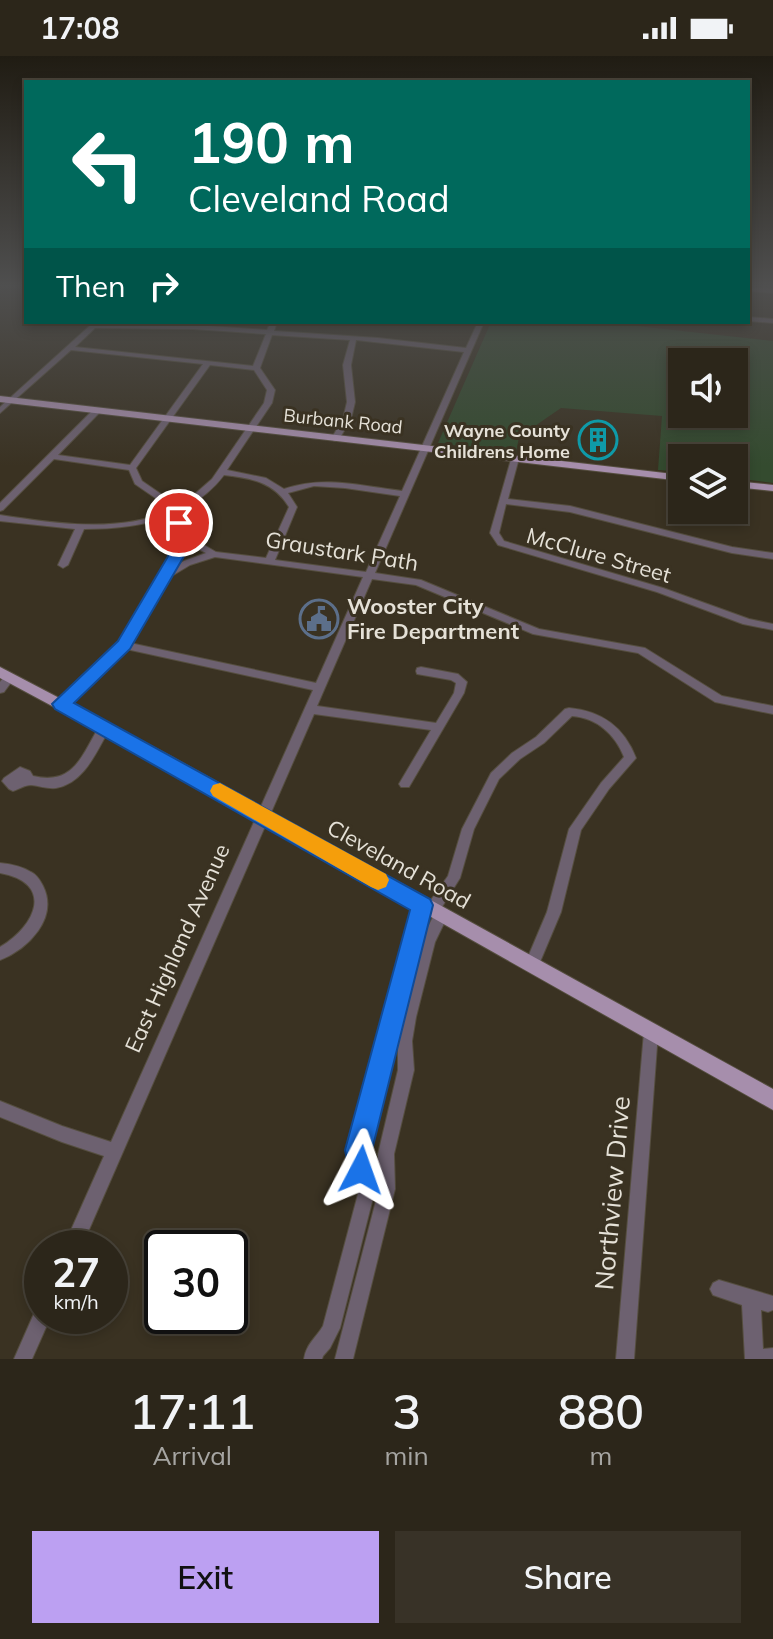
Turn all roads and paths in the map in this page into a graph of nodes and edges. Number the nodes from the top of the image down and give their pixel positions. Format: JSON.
{"nodes":[{"id":1,"x":73,"y":345,"type":"edge"},
{"id":2,"x":266,"y":345,"type":"edge"},
{"id":3,"x":352,"y":345,"type":"edge"},
{"id":4,"x":408,"y":345,"type":"edge"},
{"id":5,"x":470,"y":345,"type":"edge"},
{"id":6,"x":69,"y":348,"type":"junction"},
{"id":7,"x":468,"y":350,"type":"junction"},
{"id":8,"x":208,"y":363,"type":"junction"},
{"id":9,"x":256,"y":368,"type":"junction"},
{"id":10,"x":6,"y":400,"type":"edge"},
{"id":11,"x":0,"y":411,"type":"edge"},
{"id":12,"x":97,"y":411,"type":"junction"},
{"id":13,"x":169,"y":419,"type":"junction"},
{"id":14,"x":250,"y":429,"type":"junction"},
{"id":15,"x":335,"y":439,"type":"junction"},
{"id":16,"x":426,"y":448,"type":"junction"},
{"id":17,"x":51,"y":456,"type":"junction"},
{"id":18,"x":515,"y":458,"type":"junction"},
{"id":19,"x":132,"y":468,"type":"junction"},
{"id":20,"x":221,"y":472,"type":"junction"},
{"id":21,"x":668,"y":476,"type":"edge"},
{"id":22,"x":748,"y":485,"type":"edge"},
{"id":23,"x":773,"y":488,"type":"edge"},
{"id":24,"x":286,"y":491,"type":"junction"},
{"id":25,"x":405,"y":494,"type":"junction"},
{"id":26,"x":502,"y":501,"type":"junction"},
{"id":27,"x":0,"y":508,"type":"edge"},
{"id":28,"x":174,"y":510,"type":"junction"},
{"id":29,"x":0,"y":518,"type":"edge"},
{"id":30,"x":80,"y":528,"type":"junction"},
{"id":31,"x":182,"y":536,"type":"junction"},
{"id":32,"x":214,"y":554,"type":"junction"},
{"id":33,"x":773,"y":556,"type":"edge"},
{"id":34,"x":270,"y":560,"type":"junction"},
{"id":35,"x":63,"y":565,"type":"dead end"},
{"id":36,"x":370,"y":574,"type":"junction"},
{"id":37,"x":163,"y":578,"type":"junction"},
{"id":38,"x":773,"y":627,"type":"edge"},
{"id":39,"x":124,"y":645,"type":"junction"},
{"id":40,"x":421,"y":671,"type":"dead end"},
{"id":41,"x":3,"y":679,"type":"edge"},
{"id":42,"x":319,"y":687,"type":"junction"},
{"id":43,"x":61,"y":704,"type":"junction"},
{"id":44,"x":309,"y":709,"type":"junction"},
{"id":45,"x":773,"y":710,"type":"edge"},
{"id":46,"x":438,"y":727,"type":"junction"},
{"id":47,"x":104,"y":728,"type":"junction"},
{"id":48,"x":28,"y":780,"type":"dead end"},
{"id":49,"x":405,"y":784,"type":"dead end"},
{"id":50,"x":262,"y":814,"type":"junction"},
{"id":51,"x":0,"y":868,"type":"edge"},
{"id":52,"x":432,"y":910,"type":"junction"},
{"id":53,"x":0,"y":954,"type":"edge"},
{"id":54,"x":532,"y":964,"type":"junction"},
{"id":55,"x":410,"y":985,"type":"junction"},
{"id":56,"x":651,"y":1032,"type":"junction"},
{"id":57,"x":773,"y":1100,"type":"edge"},
{"id":58,"x":0,"y":1109,"type":"edge"},
{"id":59,"x":114,"y":1151,"type":"junction"},
{"id":60,"x":386,"y":1168,"type":"junction"},
{"id":61,"x":361,"y":1170,"type":"junction"},
{"id":62,"x":80,"y":1230,"type":"edge"},
{"id":63,"x":719,"y":1289,"type":"dead end"},
{"id":64,"x":34,"y":1334,"type":"edge"},
{"id":65,"x":773,"y":1357,"type":"edge"},
{"id":66,"x":23,"y":1359,"type":"edge"},
{"id":67,"x":313,"y":1359,"type":"edge"},
{"id":68,"x":344,"y":1359,"type":"edge"},
{"id":69,"x":625,"y":1359,"type":"edge"},
{"id":70,"x":756,"y":1359,"type":"edge"}],
"edges":[{"from":1,"to":6,"type":"street"},
{"from":2,"to":9,"type":"street"},
{"from":3,"to":15,"type":"street"},
{"from":4,"to":7,"type":"street"},
{"from":5,"to":7,"type":"street","name":"East Highland Avenue"},
{"from":6,"to":8,"type":"street"},
{"from":6,"to":10,"type":"street"},
{"from":7,"to":16,"type":"street","name":"East Highland Avenue"},
{"from":8,"to":9,"type":"street"},
{"from":8,"to":13,"type":"street"},
{"from":9,"to":14,"type":"street"},
{"from":10,"to":11,"type":"street"},
{"from":10,"to":12,"type":"main road","name":"Burbank Road"},
{"from":12,"to":13,"type":"main road","name":"Burbank Road"},
{"from":12,"to":17,"type":"street"},
{"from":13,"to":14,"type":"main road","name":"Burbank Road"},
{"from":13,"to":19,"type":"street"},
{"from":14,"to":15,"type":"main road","name":"Burbank Road"},
{"from":14,"to":20,"type":"street"},
{"from":15,"to":16,"type":"main road","name":"Burbank Road"},
{"from":16,"to":18,"type":"main road","name":"Burbank Road"},
{"from":16,"to":25,"type":"street","name":"East Highland Avenue"},
{"from":17,"to":19,"type":"street"},
{"from":17,"to":27,"type":"street"},
{"from":18,"to":21,"type":"main road","name":"Burbank Road"},
{"from":18,"to":26,"type":"street","name":"McClure Street"},
{"from":19,"to":28,"type":"street"},
{"from":20,"to":24,"type":"street"},
{"from":20,"to":28,"type":"street"},
{"from":22,"to":23,"type":"main road"},
{"from":24,"to":25,"type":"street"},
{"from":24,"to":34,"type":"street"},
{"from":25,"to":36,"type":"street","name":"East Highland Avenue"},
{"from":26,"to":33,"type":"street"},
{"from":26,"to":38,"type":"street","name":"McClure Street"},
{"from":28,"to":30,"type":"street"},
{"from":28,"to":31,"type":"street"},
{"from":29,"to":30,"type":"street"},
{"from":30,"to":35,"type":"street"},
{"from":31,"to":32,"type":"street","name":"Graustark Path"},
{"from":31,"to":37,"type":"street"},
{"from":32,"to":34,"type":"street","name":"Graustark Path"},
{"from":32,"to":37,"type":"street","name":"Graustark Path"},
{"from":34,"to":36,"type":"street","name":"Graustark Path"},
{"from":36,"to":42,"type":"street","name":"East Highland Avenue"},
{"from":36,"to":45,"type":"street","name":"Graustark Path"},
{"from":37,"to":39,"type":"street"},
{"from":39,"to":42,"type":"street"},
{"from":39,"to":43,"type":"street"},
{"from":40,"to":46,"type":"street"},
{"from":41,"to":43,"type":"main road","name":"Cleveland Road"},
{"from":42,"to":44,"type":"street","name":"East Highland Avenue"},
{"from":43,"to":47,"type":"main road","name":"Cleveland Road"},
{"from":44,"to":46,"type":"street"},
{"from":44,"to":50,"type":"street","name":"East Highland Avenue"},
{"from":46,"to":49,"type":"street"},
{"from":47,"to":48,"type":"street"},
{"from":47,"to":50,"type":"main road","name":"Cleveland Road"},
{"from":50,"to":52,"type":"main road","name":"Cleveland Road"},
{"from":50,"to":59,"type":"street","name":"East Highland Avenue"},
{"from":51,"to":53,"type":"street"},
{"from":52,"to":54,"type":"main road","name":"Cleveland Road"},
{"from":52,"to":54,"type":"street"},
{"from":52,"to":55,"type":"street"},
{"from":54,"to":56,"type":"main road","name":"Cleveland Road"},
{"from":55,"to":60,"type":"street"},
{"from":55,"to":61,"type":"street"},
{"from":56,"to":57,"type":"main road","name":"Cleveland Road"},
{"from":56,"to":69,"type":"street","name":"Northview Drive"},
{"from":58,"to":59,"type":"street"},
{"from":59,"to":62,"type":"street","name":"East Highland Avenue"},
{"from":60,"to":61,"type":"street"},
{"from":60,"to":68,"type":"street"},
{"from":61,"to":67,"type":"street"},
{"from":63,"to":70,"type":"street"},
{"from":64,"to":66,"type":"street"},
{"from":65,"to":70,"type":"street"}]}
